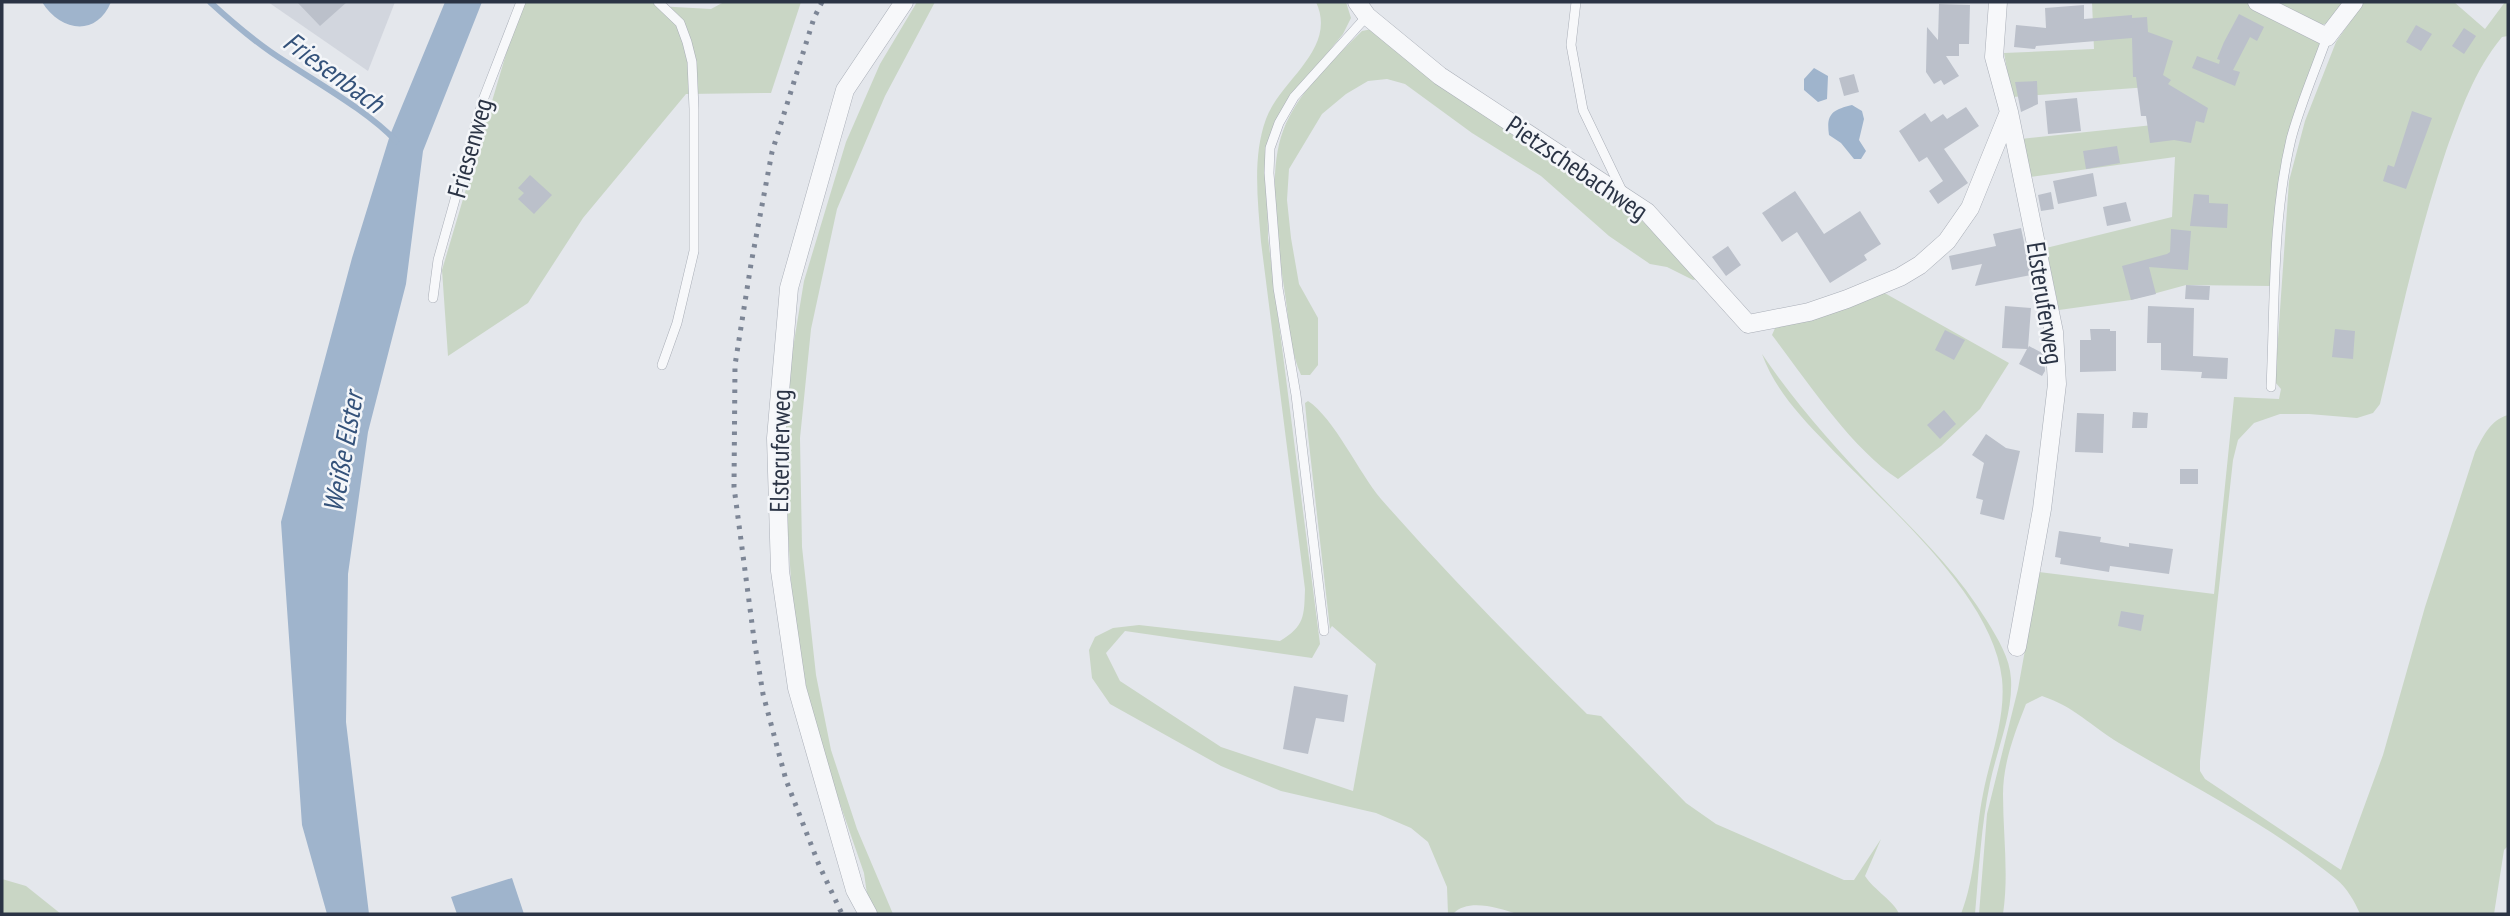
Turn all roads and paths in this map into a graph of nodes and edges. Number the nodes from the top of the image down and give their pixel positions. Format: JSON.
{"nodes":[{"id":1,"x":521,"y":2,"type":"edge"},
{"id":2,"x":658,"y":2,"type":"edge"},
{"id":3,"x":904,"y":2,"type":"edge"},
{"id":4,"x":1576,"y":2,"type":"edge"},
{"id":5,"x":1998,"y":2,"type":"edge"},
{"id":6,"x":2257,"y":2,"type":"edge"},
{"id":7,"x":2354,"y":2,"type":"edge"},
{"id":8,"x":1362,"y":9,"type":"edge"},
{"id":9,"x":2327,"y":37,"type":"junction"},
{"id":10,"x":2009,"y":112,"type":"junction"},
{"id":11,"x":1624,"y":196,"type":"junction"},
{"id":12,"x":433,"y":298,"type":"dead end"},
{"id":13,"x":662,"y":365,"type":"dead end"},
{"id":14,"x":2271,"y":387,"type":"dead end"},
{"id":15,"x":1324,"y":631,"type":"dead end"},
{"id":16,"x":2017,"y":647,"type":"dead end"},
{"id":17,"x":868,"y":914,"type":"edge"}],
"edges":[{"from":1,"to":12,"type":"lane","name":"Friesenweg"},
{"from":2,"to":13,"type":"lane"},
{"from":3,"to":17,"type":"street","name":"Elsteruferweg"},
{"from":4,"to":11,"type":"lane"},
{"from":5,"to":10,"type":"street","name":"Elsteruferweg"},
{"from":6,"to":9,"type":"street"},
{"from":7,"to":9,"type":"street"},
{"from":8,"to":11,"type":"street","name":"Pietzschebachweg"},
{"from":8,"to":15,"type":"lane","name":"Pietzschebachweg"},
{"from":9,"to":14,"type":"lane"},
{"from":10,"to":11,"type":"street","name":"Pietzschebachweg"},
{"from":10,"to":16,"type":"street","name":"Elsteruferweg"}]}
